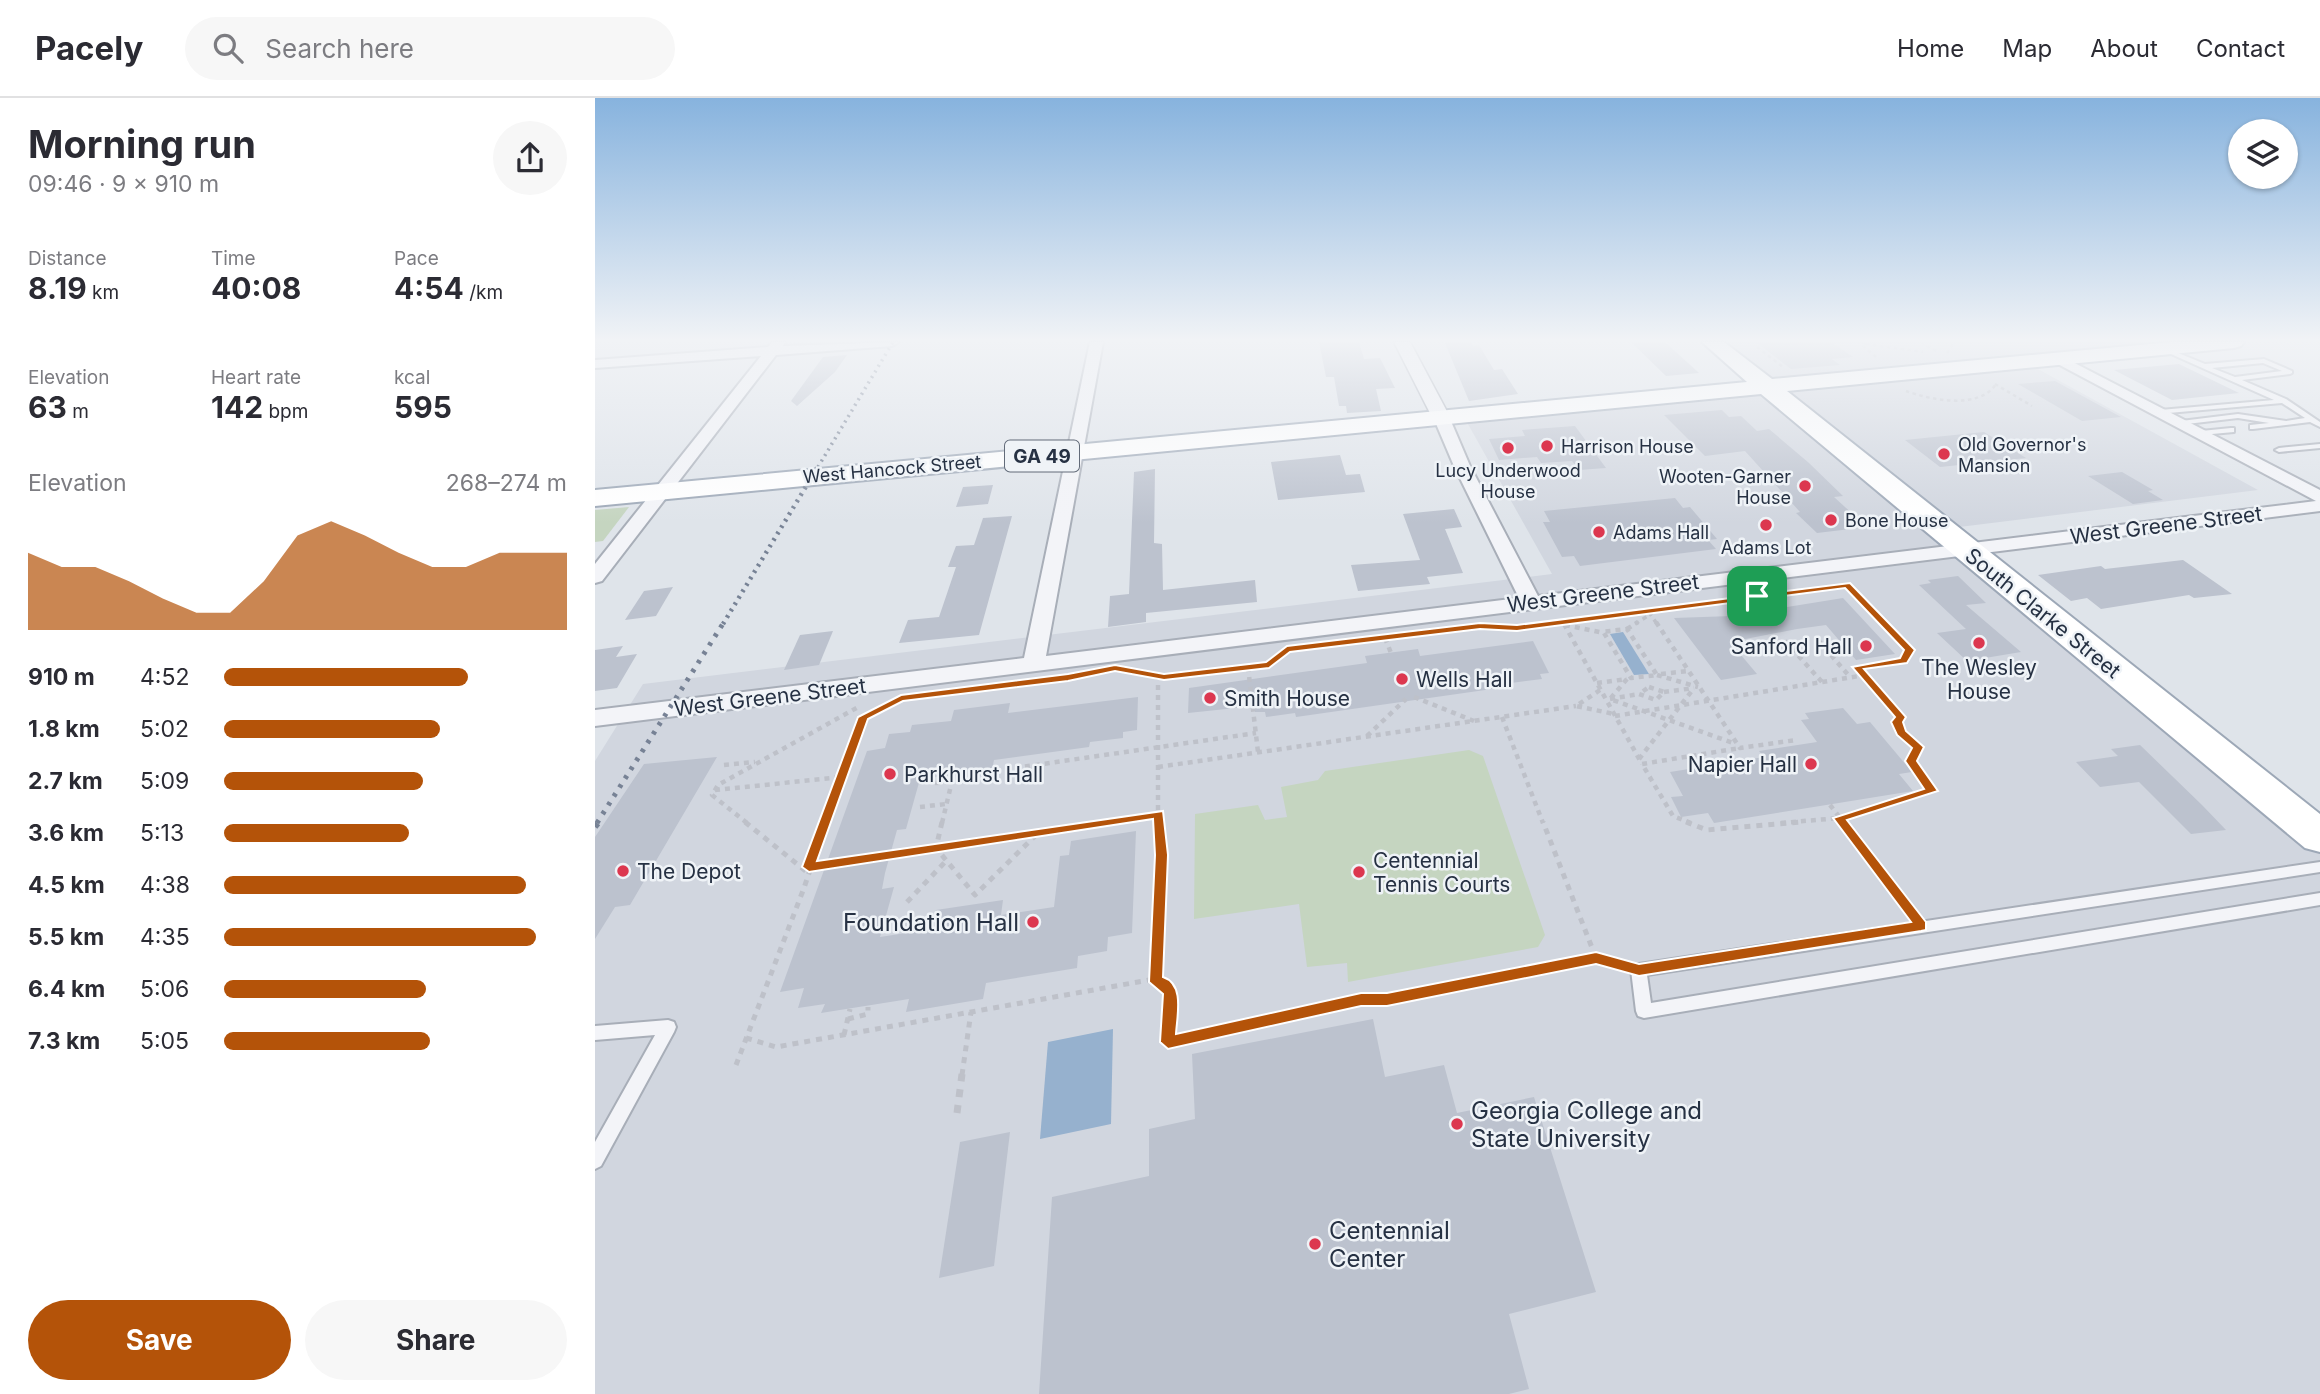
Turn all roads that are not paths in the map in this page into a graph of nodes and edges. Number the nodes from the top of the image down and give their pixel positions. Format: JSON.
{"nodes":[{"id":1,"x":731,"y":402,"type":"edge"},
{"id":2,"x":1085,"y":402,"type":"edge"},
{"id":3,"x":1433,"y":402,"type":"edge"},
{"id":4,"x":1581,"y":402,"type":"edge"},
{"id":5,"x":1804,"y":402,"type":"edge"},
{"id":6,"x":2142,"y":402,"type":"edge"},
{"id":7,"x":2266,"y":402,"type":"edge"},
{"id":8,"x":2285,"y":402,"type":"edge"},
{"id":9,"x":2160,"y":412,"type":"junction"},
{"id":10,"x":1442,"y":419,"type":"junction"},
{"id":11,"x":2310,"y":420,"type":"junction"},
{"id":12,"x":2181,"y":423,"type":"junction"},
{"id":13,"x":2287,"y":423,"type":"junction"},
{"id":14,"x":2320,"y":425,"type":"edge"},
{"id":15,"x":2253,"y":427,"type":"dead end"},
{"id":16,"x":2231,"y":430,"type":"dead end"},
{"id":17,"x":2201,"y":433,"type":"junction"},
{"id":18,"x":2320,"y":446,"type":"edge"},
{"id":19,"x":2279,"y":450,"type":"dead end"},
{"id":20,"x":1075,"y":453,"type":"junction"},
{"id":21,"x":663,"y":490,"type":"junction"},
{"id":22,"x":2320,"y":497,"type":"edge"},
{"id":23,"x":595,"y":498,"type":"edge"},
{"id":24,"x":2320,"y":506,"type":"edge"},
{"id":25,"x":1965,"y":549,"type":"junction"},
{"id":26,"x":595,"y":577,"type":"edge"},
{"id":27,"x":1531,"y":602,"type":"junction"},
{"id":28,"x":1034,"y":663,"type":"junction"},
{"id":29,"x":595,"y":718,"type":"edge"},
{"id":30,"x":2320,"y":837,"type":"edge"},
{"id":31,"x":2320,"y":867,"type":"edge"},
{"id":32,"x":2320,"y":900,"type":"edge"},
{"id":33,"x":1639,"y":970,"type":"joint"},
{"id":34,"x":1644,"y":1011,"type":"joint"},
{"id":35,"x":595,"y":1033,"type":"edge"},
{"id":36,"x":595,"y":1160,"type":"edge"}],
"edges":[{"from":1,"to":21,"type":"street"},
{"from":2,"to":20,"type":"street"},
{"from":3,"to":10,"type":"street"},
{"from":4,"to":10,"type":"main road","name":"West Hancock Street","number":"GA 49"},
{"from":5,"to":25,"type":"main road","name":"South Clarke Street"},
{"from":6,"to":9,"type":"street"},
{"from":7,"to":9,"type":"lane"},
{"from":8,"to":11,"type":"lane"},
{"from":9,"to":12,"type":"street"},
{"from":10,"to":20,"type":"main road","name":"West Hancock Street","number":"GA 49"},
{"from":10,"to":27,"type":"street"},
{"from":11,"to":13,"type":"lane"},
{"from":11,"to":14,"type":"lane"},
{"from":12,"to":13,"type":"lane"},
{"from":12,"to":17,"type":"street"},
{"from":13,"to":15,"type":"lane"},
{"from":16,"to":17,"type":"lane"},
{"from":17,"to":22,"type":"street"},
{"from":18,"to":19,"type":"lane"},
{"from":20,"to":21,"type":"main road","name":"West Hancock Street","number":"GA 49"},
{"from":20,"to":28,"type":"street"},
{"from":21,"to":23,"type":"main road","name":"West Hancock Street","number":"GA 49"},
{"from":21,"to":26,"type":"street"},
{"from":24,"to":25,"type":"street","name":"West Greene Street"},
{"from":25,"to":27,"type":"street","name":"West Greene Street"},
{"from":25,"to":30,"type":"main road","name":"South Clarke Street"},
{"from":27,"to":28,"type":"street","name":"West Greene Street"},
{"from":28,"to":29,"type":"street","name":"West Greene Street"},
{"from":31,"to":33,"type":"lane"},
{"from":32,"to":34,"type":"lane"},
{"from":33,"to":34,"type":"lane"},
{"from":35,"to":36,"type":"lane"}]}
